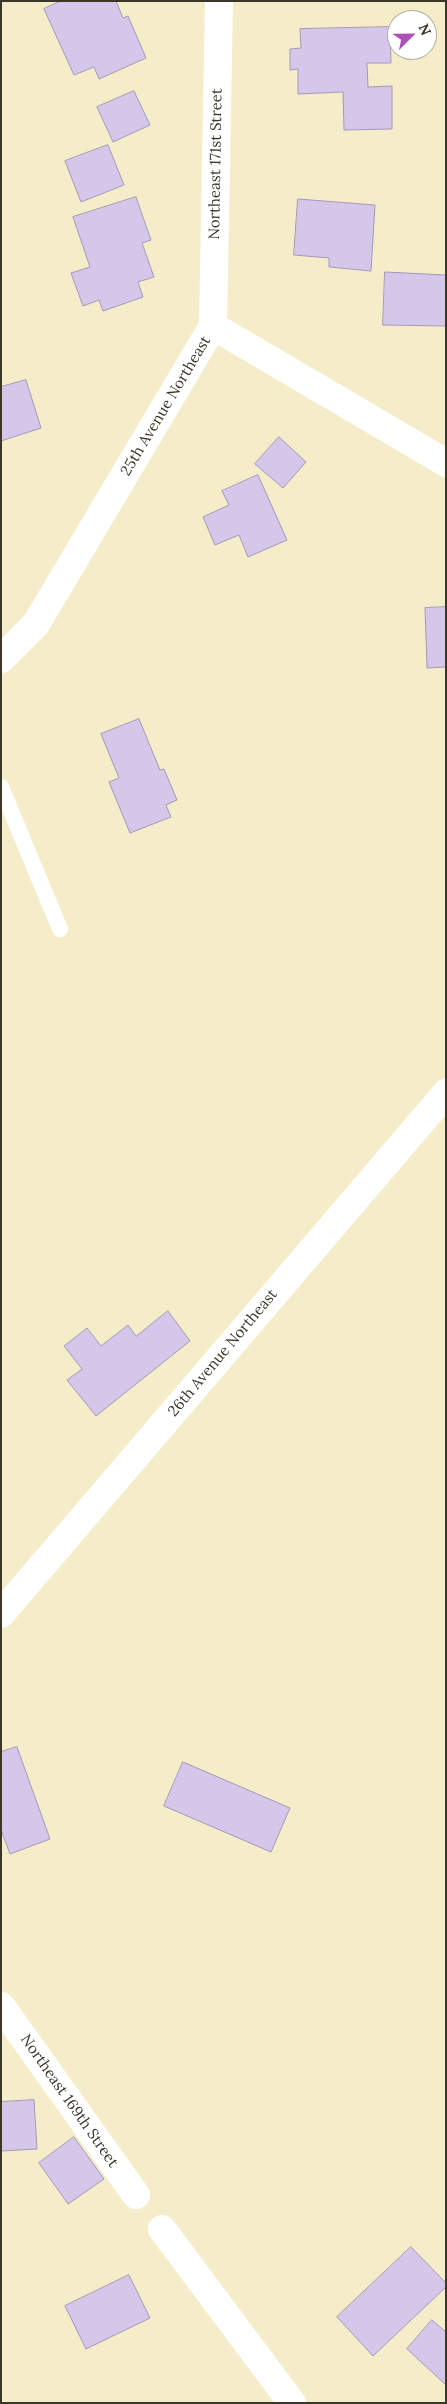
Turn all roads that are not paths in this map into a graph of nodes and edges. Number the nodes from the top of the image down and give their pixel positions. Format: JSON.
{"nodes":[{"id":1,"x":219,"y":1,"type":"edge"},
{"id":2,"x":213,"y":326,"type":"junction"},
{"id":3,"x":446,"y":463,"type":"edge"},
{"id":4,"x":1,"y":659,"type":"edge"},
{"id":5,"x":1,"y":787,"type":"edge"},
{"id":6,"x":60,"y":929,"type":"dead end"},
{"id":7,"x":446,"y":1093,"type":"edge"},
{"id":8,"x":1,"y":1614,"type":"edge"},
{"id":9,"x":1,"y":2006,"type":"edge"},
{"id":10,"x":136,"y":2195,"type":"dead end"},
{"id":11,"x":162,"y":2229,"type":"dead end"},
{"id":12,"x":292,"y":2403,"type":"edge"}],
"edges":[{"from":1,"to":2,"type":"street","name":"Northeast 171st Street"},
{"from":2,"to":3,"type":"street","name":"25th Avenue Northeast"},
{"from":2,"to":4,"type":"street","name":"25th Avenue Northeast"},
{"from":5,"to":6,"type":"lane"},
{"from":7,"to":8,"type":"street","name":"26th Avenue Northeast"},
{"from":9,"to":10,"type":"street","name":"Northeast 169th Street"},
{"from":11,"to":12,"type":"street"}]}
